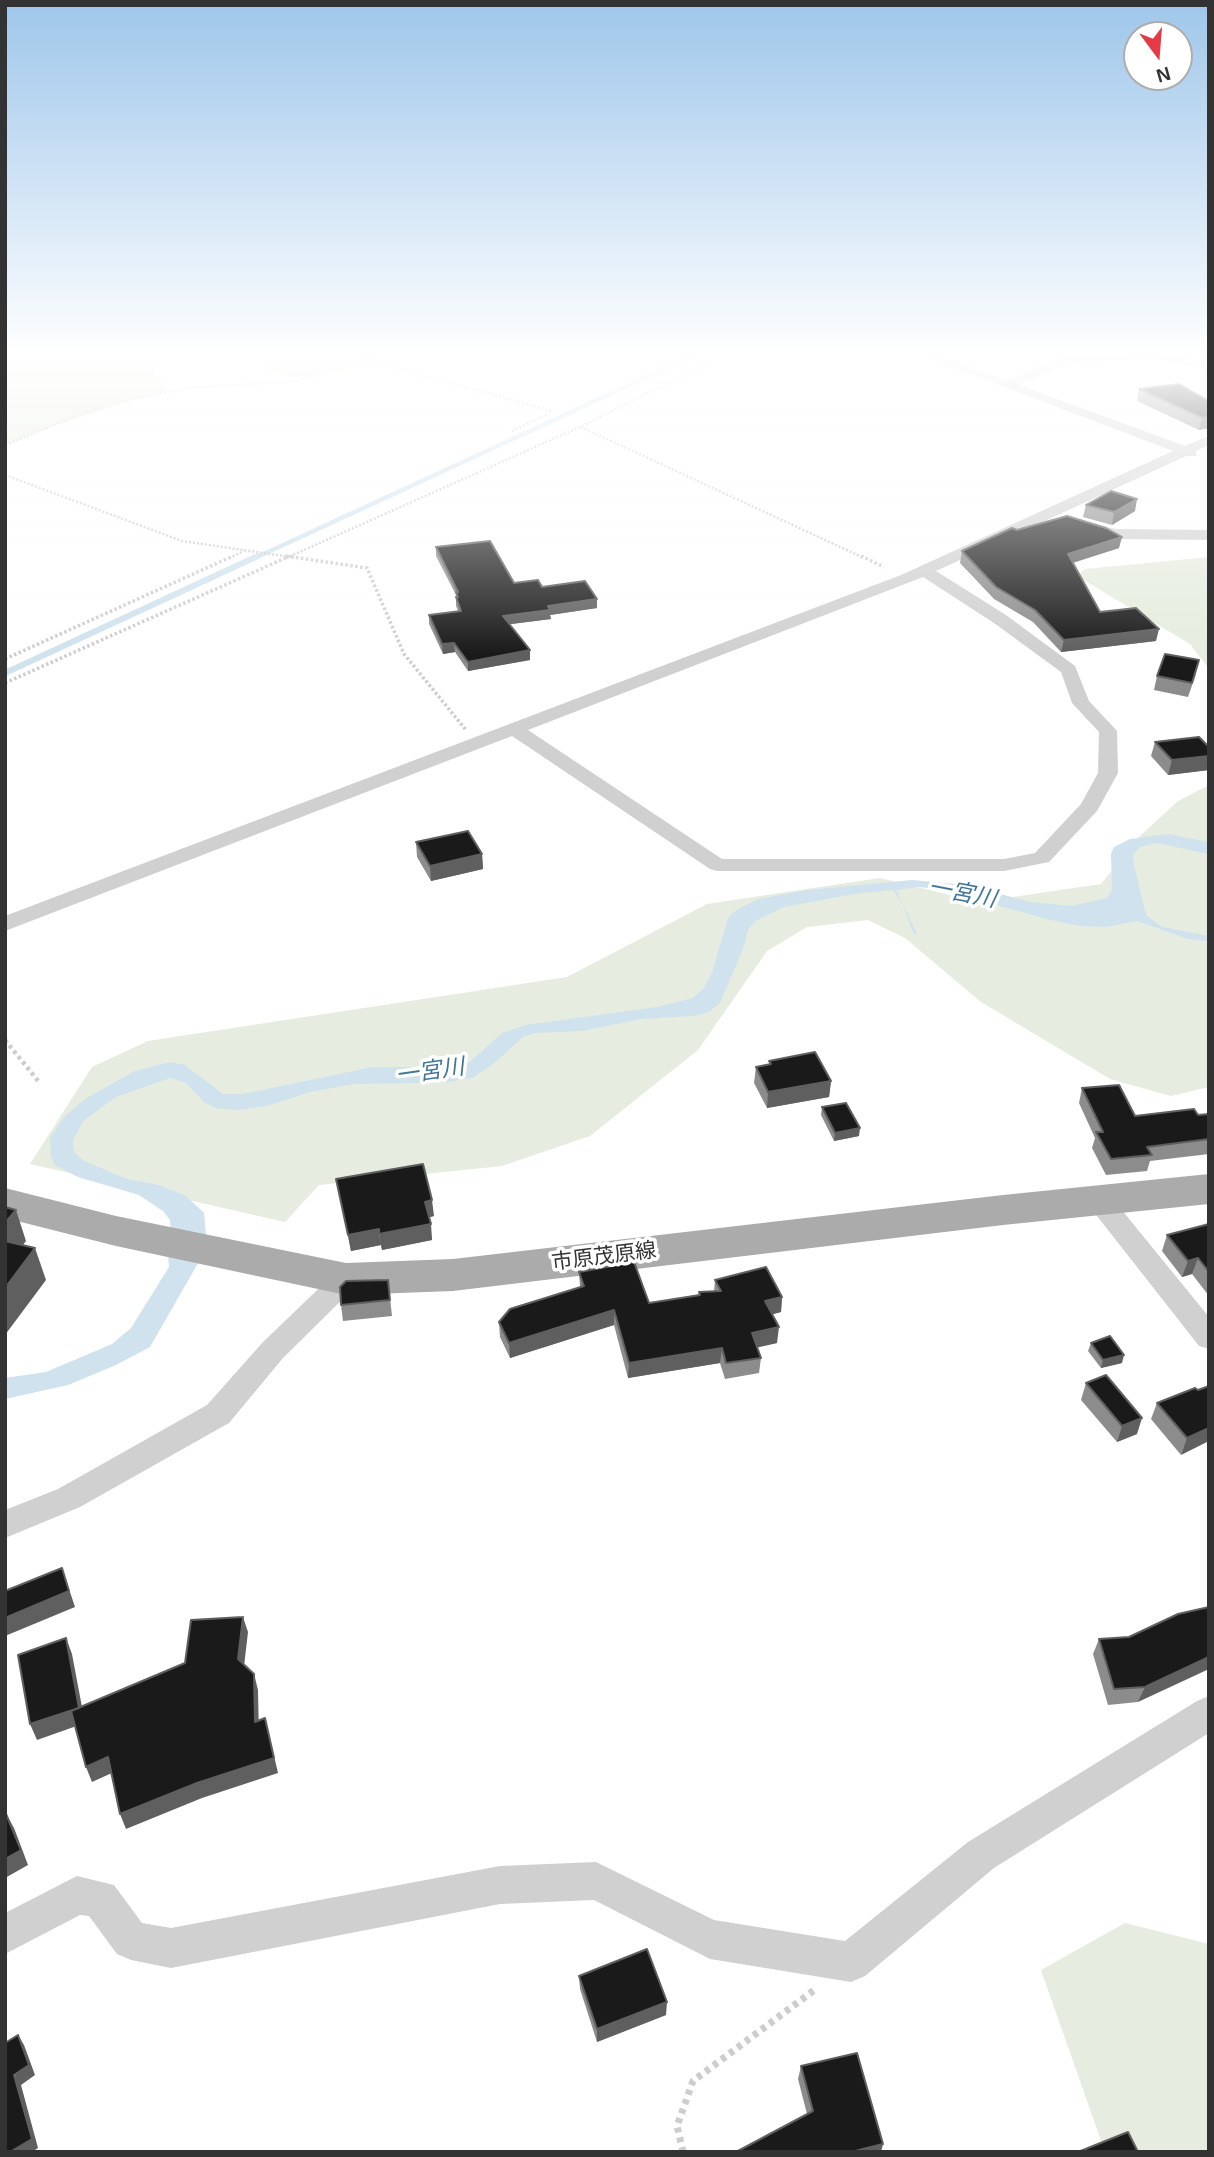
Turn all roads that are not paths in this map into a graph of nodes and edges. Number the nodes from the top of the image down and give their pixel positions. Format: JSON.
{"nodes":[{"id":1,"x":1178,"y":453,"type":"edge"},
{"id":2,"x":1192,"y":453,"type":"edge"},
{"id":3,"x":1209,"y":458,"type":"edge"},
{"id":4,"x":1047,"y":513,"type":"junction"},
{"id":5,"x":1209,"y":535,"type":"edge"},
{"id":6,"x":916,"y":574,"type":"junction"},
{"id":7,"x":514,"y":729,"type":"junction"},
{"id":8,"x":5,"y":924,"type":"edge"},
{"id":9,"x":1209,"y":1189,"type":"edge"},
{"id":10,"x":1099,"y":1200,"type":"junction"},
{"id":11,"x":5,"y":1203,"type":"edge"},
{"id":12,"x":338,"y":1277,"type":"junction"},
{"id":13,"x":1209,"y":1338,"type":"edge"},
{"id":14,"x":5,"y":1524,"type":"edge"},
{"id":15,"x":1209,"y":1713,"type":"edge"},
{"id":16,"x":5,"y":1935,"type":"edge"}],
"edges":[{"from":1,"to":4,"type":"street"},
{"from":2,"to":3,"type":"street"},
{"from":4,"to":5,"type":"street"},
{"from":4,"to":6,"type":"street"},
{"from":6,"to":7,"type":"street"},
{"from":6,"to":7,"type":"street"},
{"from":7,"to":8,"type":"street"},
{"from":9,"to":10,"type":"main road","name":"市原茂原線"},
{"from":10,"to":12,"type":"main road","name":"市原茂原線"},
{"from":10,"to":13,"type":"street"},
{"from":11,"to":12,"type":"main road","name":"市原茂原線"},
{"from":12,"to":14,"type":"street"},
{"from":15,"to":16,"type":"street"}]}
